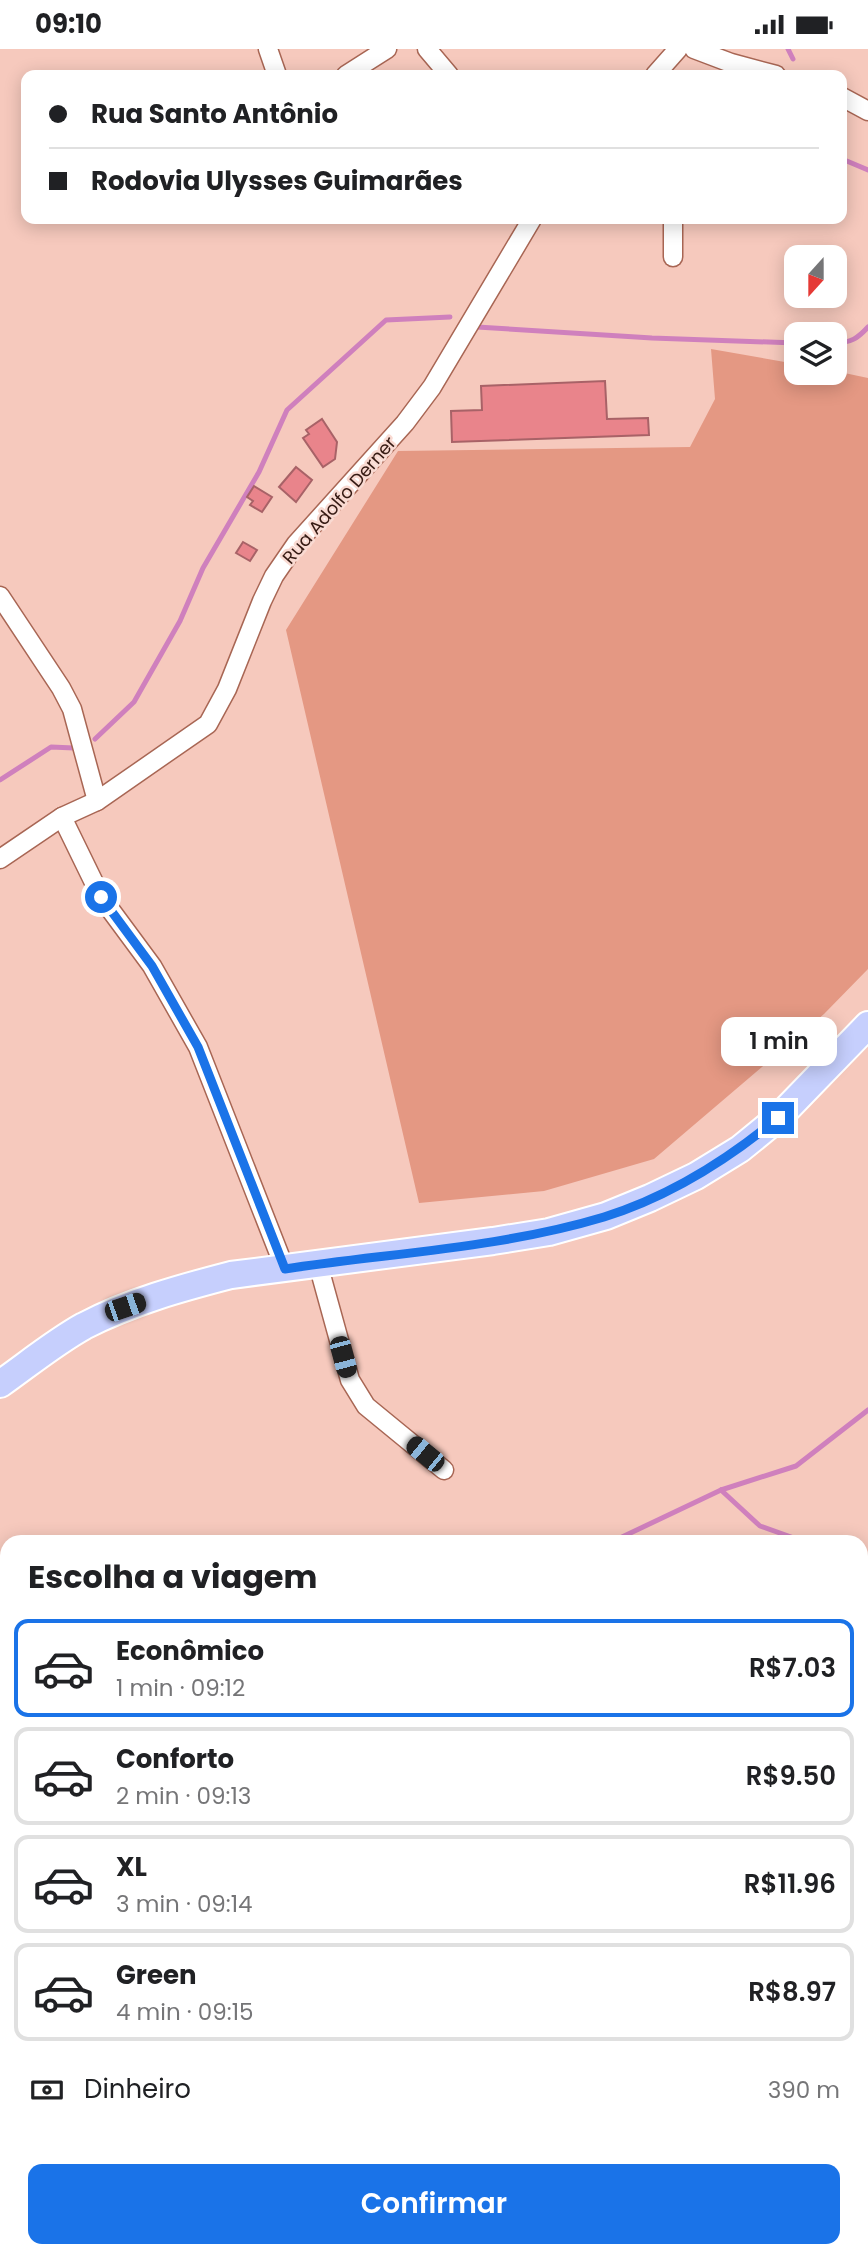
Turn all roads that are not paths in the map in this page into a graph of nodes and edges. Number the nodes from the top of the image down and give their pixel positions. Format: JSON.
{"nodes":[{"id":1,"x":268,"y":49,"type":"edge"},
{"id":2,"x":387,"y":49,"type":"edge"},
{"id":3,"x":427,"y":49,"type":"edge"},
{"id":4,"x":678,"y":49,"type":"edge"},
{"id":5,"x":694,"y":49,"type":"edge"},
{"id":6,"x":275,"y":70,"type":"edge"},
{"id":7,"x":354,"y":70,"type":"edge"},
{"id":8,"x":445,"y":70,"type":"edge"},
{"id":9,"x":659,"y":70,"type":"edge"},
{"id":10,"x":757,"y":70,"type":"edge"},
{"id":11,"x":847,"y":100,"type":"edge"},
{"id":12,"x":868,"y":111,"type":"edge"},
{"id":13,"x":529,"y":224,"type":"edge"},
{"id":14,"x":673,"y":224,"type":"edge"},
{"id":15,"x":673,"y":257,"type":"dead end"},
{"id":16,"x":0,"y":596,"type":"edge"},
{"id":17,"x":97,"y":801,"type":"junction"},
{"id":18,"x":62,"y":817,"type":"junction"},
{"id":19,"x":0,"y":859,"type":"edge"},
{"id":20,"x":868,"y":1025,"type":"edge"},
{"id":21,"x":318,"y":1264,"type":"junction"},
{"id":22,"x":285,"y":1269,"type":"junction"},
{"id":23,"x":0,"y":1384,"type":"edge"},
{"id":24,"x":444,"y":1470,"type":"dead end"}],
"edges":[{"from":1,"to":6,"type":"street"},
{"from":2,"to":7,"type":"street"},
{"from":3,"to":8,"type":"street"},
{"from":4,"to":9,"type":"street"},
{"from":5,"to":10,"type":"street"},
{"from":11,"to":12,"type":"street"},
{"from":13,"to":17,"type":"street","name":"Rua Adolfo Derner"},
{"from":14,"to":15,"type":"street"},
{"from":16,"to":17,"type":"street"},
{"from":17,"to":18,"type":"street","name":"Rua Adolfo Derner"},
{"from":18,"to":19,"type":"street","name":"Rua Adolfo Derner"},
{"from":18,"to":22,"type":"street"},
{"from":20,"to":21,"type":"highway"},
{"from":21,"to":22,"type":"highway"},
{"from":21,"to":24,"type":"street"},
{"from":22,"to":23,"type":"highway"}]}
